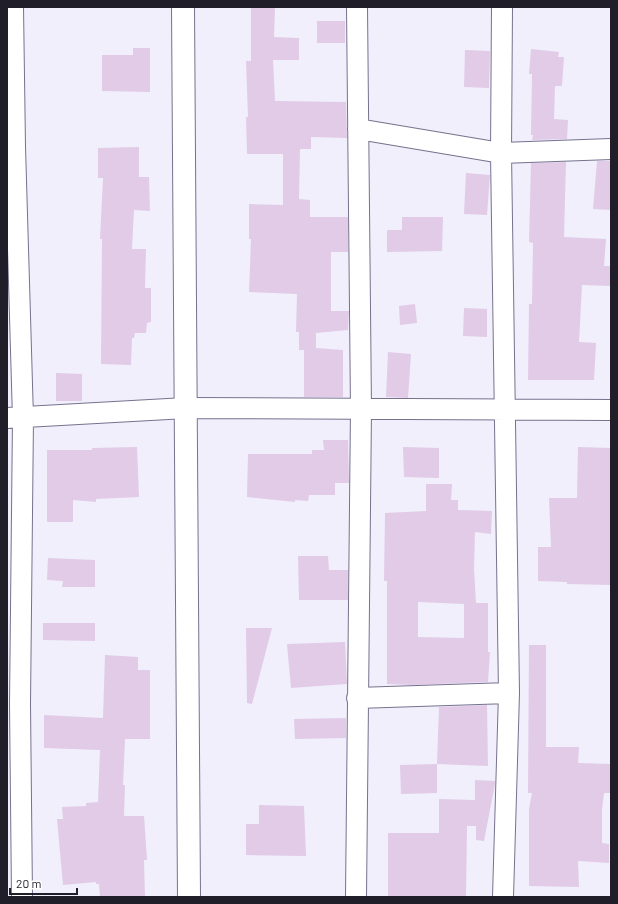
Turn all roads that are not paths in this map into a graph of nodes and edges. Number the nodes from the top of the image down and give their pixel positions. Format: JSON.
{"nodes":[{"id":1,"x":13,"y":7,"type":"edge"},
{"id":2,"x":183,"y":7,"type":"edge"},
{"id":3,"x":357,"y":7,"type":"edge"},
{"id":4,"x":502,"y":7,"type":"edge"},
{"id":5,"x":358,"y":129,"type":"junction"},
{"id":6,"x":11,"y":147,"type":"edge"},
{"id":7,"x":611,"y":149,"type":"edge"},
{"id":8,"x":502,"y":153,"type":"junction"},
{"id":9,"x":186,"y":408,"type":"junction"},
{"id":10,"x":361,"y":409,"type":"junction"},
{"id":11,"x":505,"y":409,"type":"junction"},
{"id":12,"x":611,"y":410,"type":"edge"},
{"id":13,"x":15,"y":418,"type":"edge"},
{"id":14,"x":509,"y":693,"type":"junction"},
{"id":15,"x":358,"y":698,"type":"junction"},
{"id":16,"x":14,"y":704,"type":"edge"},
{"id":17,"x":22,"y":897,"type":"edge"},
{"id":18,"x":189,"y":897,"type":"edge"},
{"id":19,"x":356,"y":897,"type":"edge"},
{"id":20,"x":503,"y":897,"type":"edge"}],
"edges":[{"from":1,"to":6,"type":"street"},
{"from":2,"to":9,"type":"street"},
{"from":3,"to":5,"type":"street"},
{"from":4,"to":8,"type":"street"},
{"from":5,"to":8,"type":"street"},
{"from":5,"to":10,"type":"street"},
{"from":6,"to":13,"type":"street"},
{"from":7,"to":8,"type":"street"},
{"from":8,"to":11,"type":"street"},
{"from":9,"to":10,"type":"street"},
{"from":9,"to":13,"type":"street"},
{"from":9,"to":18,"type":"street"},
{"from":10,"to":11,"type":"street"},
{"from":10,"to":15,"type":"street"},
{"from":11,"to":12,"type":"street"},
{"from":11,"to":14,"type":"street"},
{"from":13,"to":16,"type":"street"},
{"from":14,"to":15,"type":"street"},
{"from":14,"to":20,"type":"street"},
{"from":15,"to":19,"type":"street"},
{"from":16,"to":17,"type":"street"}]}
